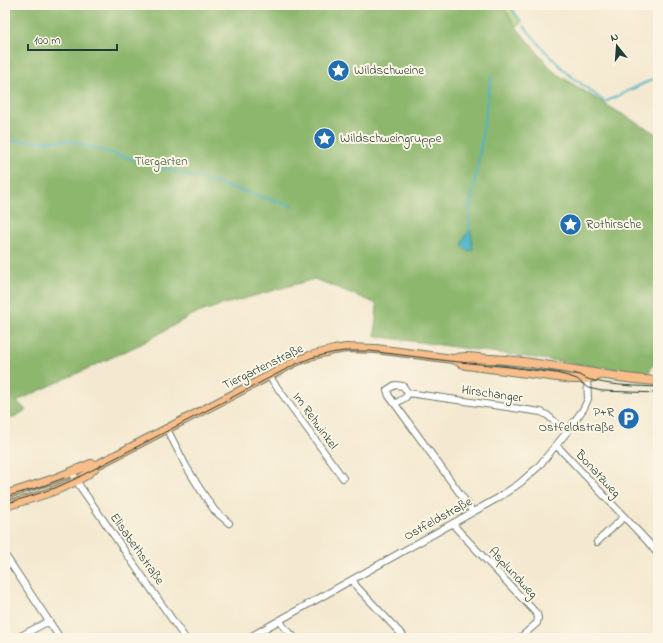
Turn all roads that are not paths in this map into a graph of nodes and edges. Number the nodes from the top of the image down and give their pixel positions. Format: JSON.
{"nodes":[{"id":1,"x":269,"y":376,"type":"junction"},
{"id":2,"x":588,"y":376,"type":"junction"},
{"id":3,"x":658,"y":381,"type":"edge"},
{"id":4,"x":408,"y":393,"type":"junction"},
{"id":5,"x":395,"y":404,"type":"junction"},
{"id":6,"x":166,"y":429,"type":"junction"},
{"id":7,"x":566,"y":432,"type":"junction"},
{"id":8,"x":556,"y":446,"type":"junction"},
{"id":9,"x":97,"y":465,"type":"junction"},
{"id":10,"x":72,"y":472,"type":"junction"},
{"id":11,"x":343,"y":478,"type":"dead end"},
{"id":12,"x":76,"y":480,"type":"junction"},
{"id":13,"x":5,"y":495,"type":"edge"},
{"id":14,"x":5,"y":506,"type":"edge"},
{"id":15,"x":472,"y":512,"type":"junction"},
{"id":16,"x":624,"y":517,"type":"junction"},
{"id":17,"x":229,"y":523,"type":"dead end"},
{"id":18,"x":453,"y":523,"type":"junction"},
{"id":19,"x":597,"y":542,"type":"dead end"},
{"id":20,"x":656,"y":552,"type":"dead end"},
{"id":21,"x":5,"y":555,"type":"edge"},
{"id":22,"x":353,"y":580,"type":"junction"},
{"id":23,"x":280,"y":620,"type":"junction"},
{"id":24,"x":49,"y":621,"type":"junction"},
{"id":25,"x":17,"y":638,"type":"edge"},
{"id":26,"x":60,"y":638,"type":"edge"},
{"id":27,"x":185,"y":638,"type":"edge"},
{"id":28,"x":248,"y":638,"type":"edge"},
{"id":29,"x":295,"y":638,"type":"edge"},
{"id":30,"x":405,"y":638,"type":"edge"},
{"id":31,"x":520,"y":638,"type":"edge"}],
"edges":[{"from":1,"to":2,"type":"main road","name":"Tiergartenstraße"},
{"from":1,"to":6,"type":"main road","name":"Tiergartenstraße"},
{"from":1,"to":11,"type":"street","name":"Im Rehwinkel"},
{"from":2,"to":3,"type":"main road","name":"Tiergartenstraße"},
{"from":2,"to":7,"type":"street","name":"Ostfeldstraße"},
{"from":4,"to":5,"type":"street"},
{"from":4,"to":5,"type":"street","name":"Hirschanger"},
{"from":4,"to":7,"type":"street","name":"Hirschanger"},
{"from":5,"to":15,"type":"street","name":"Hirschanger"},
{"from":6,"to":9,"type":"main road","name":"Tiergartenstraße"},
{"from":6,"to":17,"type":"street"},
{"from":7,"to":8,"type":"street","name":"Ostfeldstraße"},
{"from":8,"to":15,"type":"street","name":"Ostfeldstraße"},
{"from":8,"to":16,"type":"street","name":"Bonatzweg"},
{"from":9,"to":10,"type":"main road","name":"Tiergartenstraße"},
{"from":9,"to":12,"type":"main road","name":"Tiergartenstraße"},
{"from":10,"to":12,"type":"street","name":"Elisabethstraße"},
{"from":10,"to":13,"type":"main road","name":"Tiergartenstraße"},
{"from":12,"to":14,"type":"main road","name":"Tiergartenstraße"},
{"from":12,"to":27,"type":"street","name":"Elisabethstraße"},
{"from":15,"to":18,"type":"street","name":"Ostfeldstraße"},
{"from":16,"to":19,"type":"street"},
{"from":16,"to":20,"type":"street","name":"Bonatzweg"},
{"from":18,"to":22,"type":"street","name":"Ostfeldstraße"},
{"from":18,"to":31,"type":"street","name":"Asplundweg"},
{"from":21,"to":24,"type":"street"},
{"from":22,"to":23,"type":"street","name":"Ostfeldstraße"},
{"from":22,"to":30,"type":"street"},
{"from":23,"to":28,"type":"street","name":"Ostfeldstraße"},
{"from":23,"to":29,"type":"street"},
{"from":24,"to":25,"type":"street"},
{"from":24,"to":26,"type":"street"}]}
